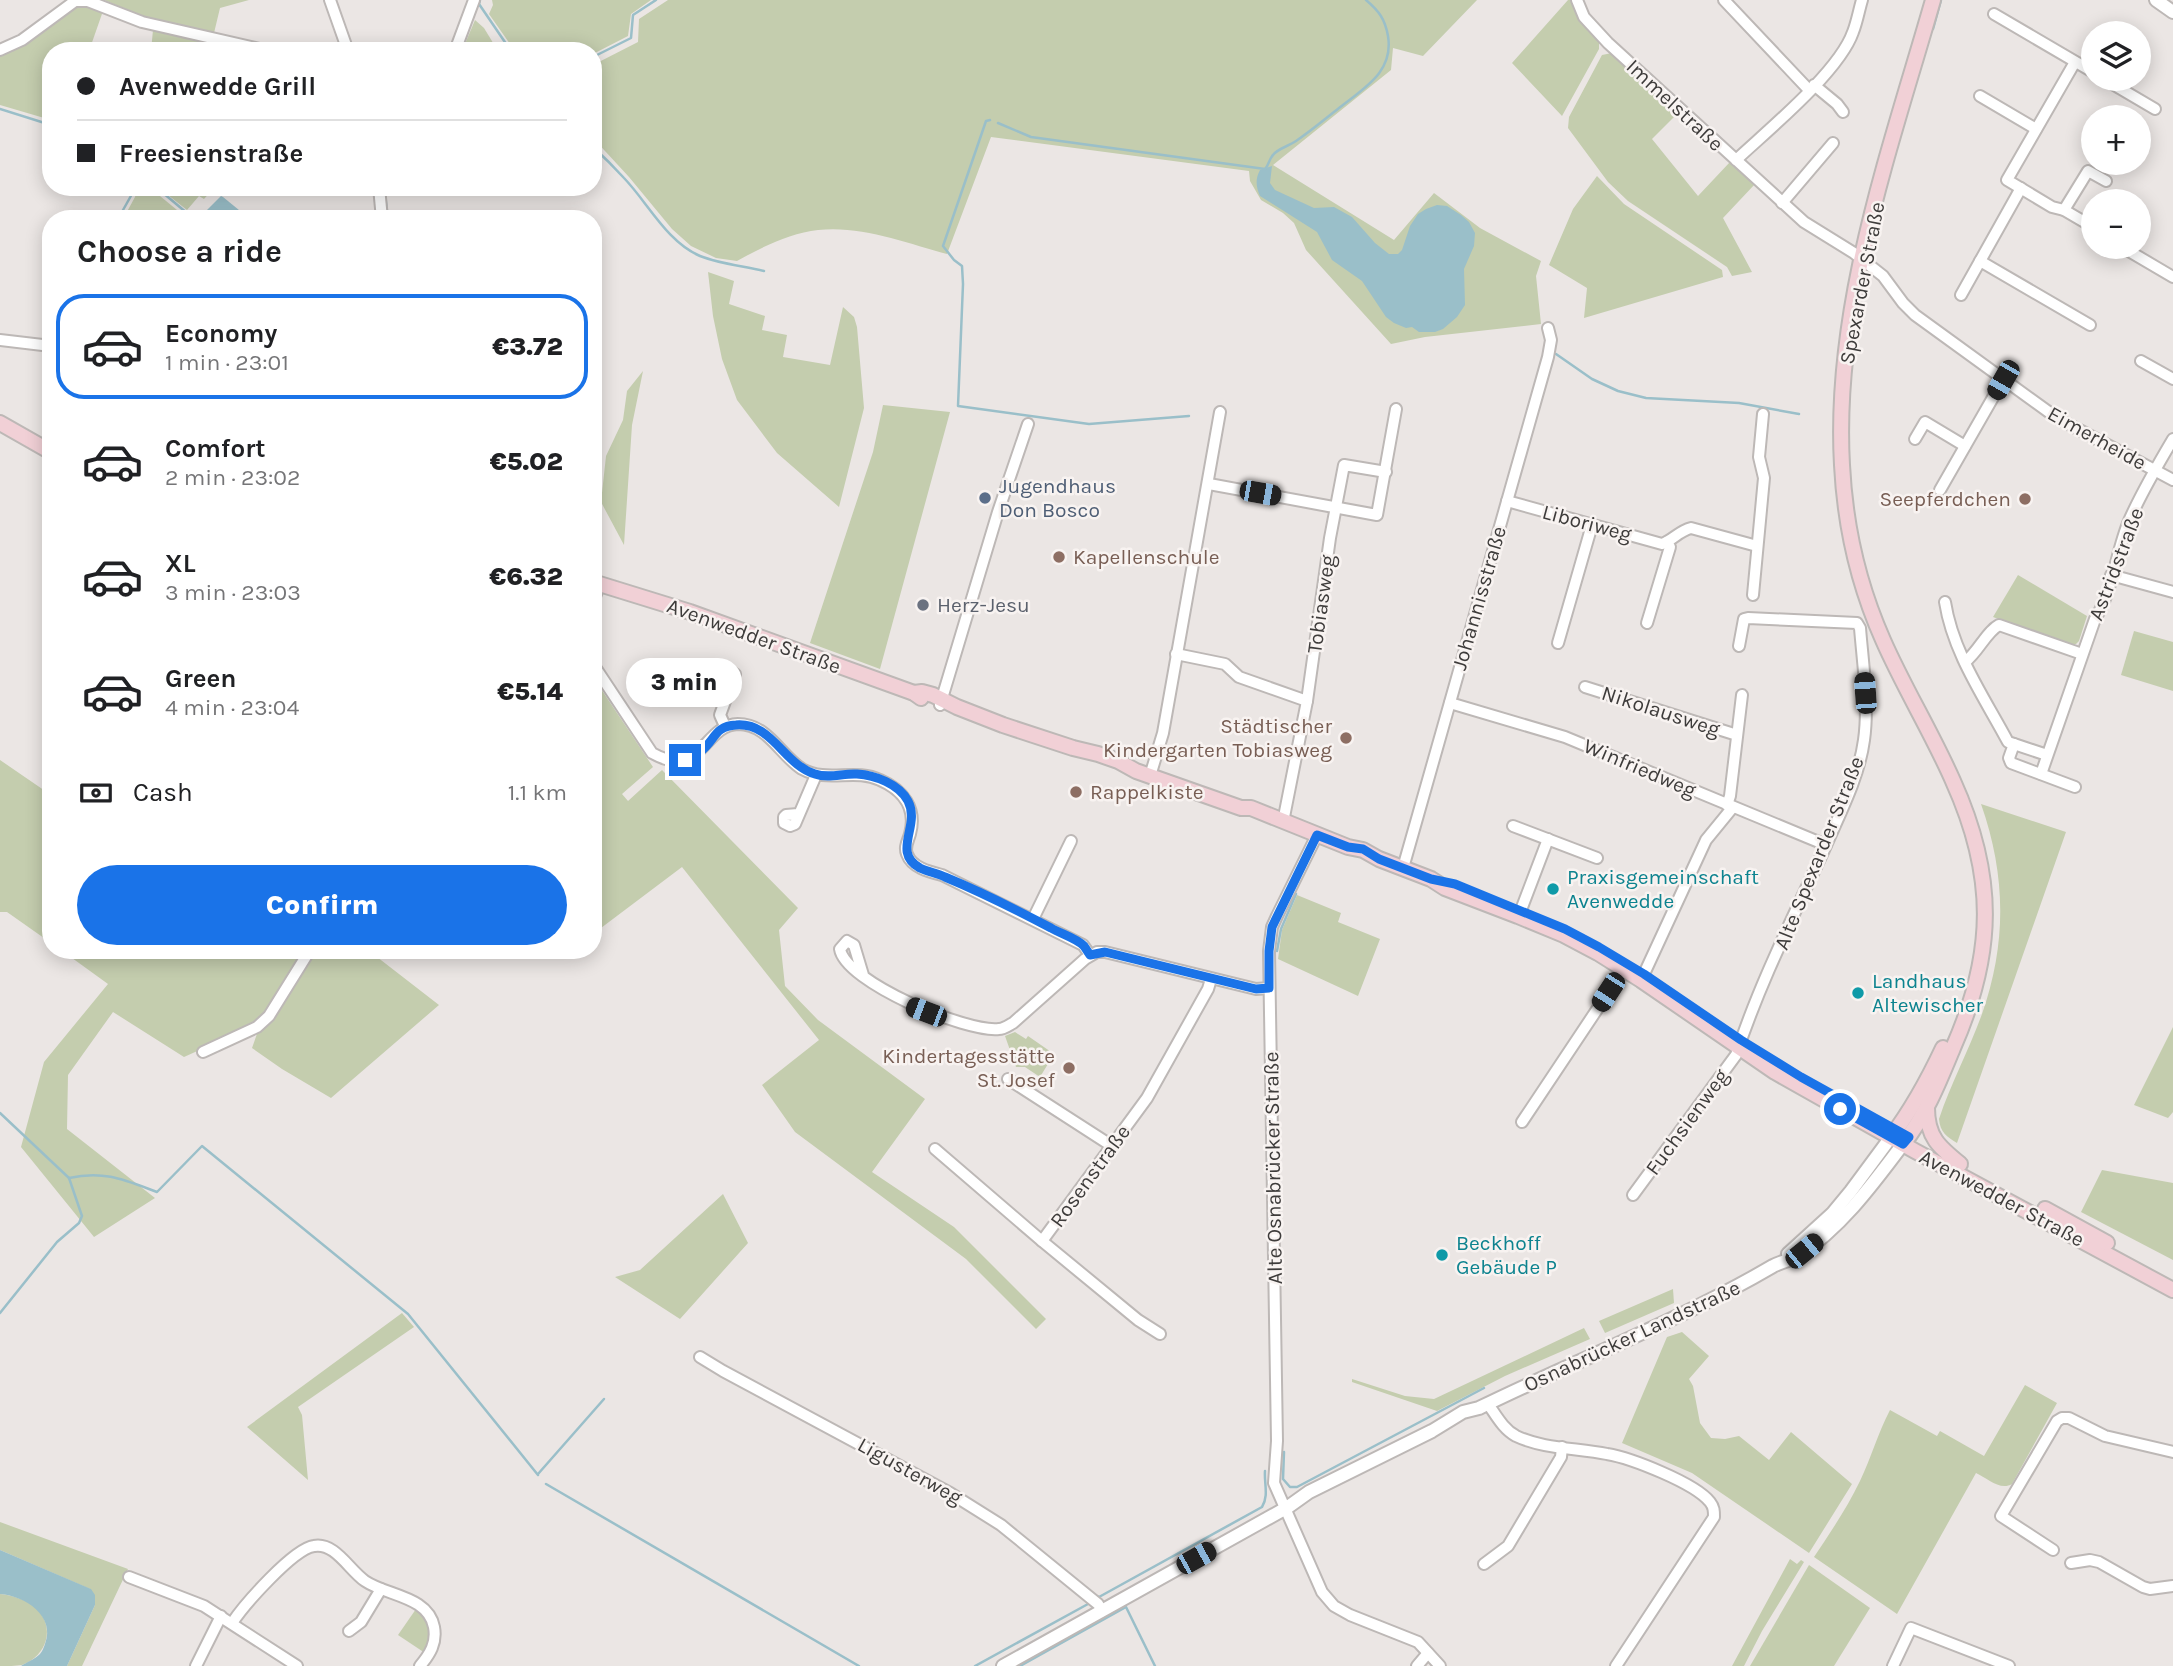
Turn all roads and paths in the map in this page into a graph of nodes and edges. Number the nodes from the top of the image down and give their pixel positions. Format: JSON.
{"nodes":[{"id":1,"x":330,"y":0,"type":"edge"},
{"id":2,"x":474,"y":0,"type":"edge"},
{"id":3,"x":1577,"y":0,"type":"edge"},
{"id":4,"x":1724,"y":0,"type":"edge"},
{"id":5,"x":1862,"y":0,"type":"edge"},
{"id":6,"x":1933,"y":0,"type":"edge"},
{"id":7,"x":2156,"y":0,"type":"edge"},
{"id":8,"x":2173,"y":12,"type":"edge"},
{"id":9,"x":1994,"y":14,"type":"dead end"},
{"id":10,"x":229,"y":42,"type":"edge"},
{"id":11,"x":345,"y":42,"type":"edge"},
{"id":12,"x":458,"y":42,"type":"edge"},
{"id":13,"x":0,"y":50,"type":"edge"},
{"id":14,"x":2075,"y":62,"type":"junction"},
{"id":15,"x":2081,"y":65,"type":"edge"},
{"id":16,"x":1811,"y":88,"type":"junction"},
{"id":17,"x":2124,"y":91,"type":"edge"},
{"id":18,"x":1980,"y":96,"type":"dead end"},
{"id":19,"x":2155,"y":109,"type":"dead end"},
{"id":20,"x":1843,"y":113,"type":"dead end"},
{"id":21,"x":2036,"y":129,"type":"junction"},
{"id":22,"x":1833,"y":142,"type":"dead end"},
{"id":23,"x":1736,"y":160,"type":"junction"},
{"id":24,"x":2106,"y":181,"type":"dead end"},
{"id":25,"x":2021,"y":188,"type":"junction"},
{"id":26,"x":1782,"y":203,"type":"junction"},
{"id":27,"x":2064,"y":209,"type":"junction"},
{"id":28,"x":2081,"y":220,"type":"edge"},
{"id":29,"x":2142,"y":259,"type":"edge"},
{"id":30,"x":1862,"y":260,"type":"junction"},
{"id":31,"x":1980,"y":261,"type":"junction"},
{"id":32,"x":2173,"y":277,"type":"edge"},
{"id":33,"x":1961,"y":295,"type":"dead end"},
{"id":34,"x":2090,"y":325,"type":"dead end"},
{"id":35,"x":1549,"y":328,"type":"dead end"},
{"id":36,"x":0,"y":340,"type":"edge"},
{"id":37,"x":42,"y":345,"type":"edge"},
{"id":38,"x":2141,"y":361,"type":"dead end"},
{"id":39,"x":2173,"y":379,"type":"edge"},
{"id":40,"x":2003,"y":380,"type":"junction"},
{"id":41,"x":1396,"y":410,"type":"dead end"},
{"id":42,"x":1220,"y":412,"type":"dead end"},
{"id":43,"x":1763,"y":414,"type":"dead end"},
{"id":44,"x":0,"y":424,"type":"edge"},
{"id":45,"x":1028,"y":424,"type":"dead end"},
{"id":46,"x":1914,"y":439,"type":"dead end"},
{"id":47,"x":2173,"y":439,"type":"edge"},
{"id":48,"x":1965,"y":446,"type":"junction"},
{"id":49,"x":42,"y":447,"type":"edge"},
{"id":50,"x":2155,"y":470,"type":"junction"},
{"id":51,"x":1385,"y":472,"type":"junction"},
{"id":52,"x":2173,"y":480,"type":"edge"},
{"id":53,"x":1209,"y":484,"type":"junction"},
{"id":54,"x":1940,"y":490,"type":"dead end"},
{"id":55,"x":1507,"y":501,"type":"junction"},
{"id":56,"x":1336,"y":507,"type":"junction"},
{"id":57,"x":1592,"y":525,"type":"junction"},
{"id":58,"x":1667,"y":542,"type":"junction"},
{"id":59,"x":1757,"y":546,"type":"junction"},
{"id":60,"x":2111,"y":575,"type":"junction"},
{"id":61,"x":602,"y":584,"type":"edge"},
{"id":62,"x":2173,"y":592,"type":"edge"},
{"id":63,"x":1753,"y":595,"type":"dead end"},
{"id":64,"x":1945,"y":602,"type":"dead end"},
{"id":65,"x":1647,"y":623,"type":"dead end"},
{"id":66,"x":1558,"y":643,"type":"dead end"},
{"id":67,"x":1739,"y":646,"type":"dead end"},
{"id":68,"x":1176,"y":654,"type":"junction"},
{"id":69,"x":2082,"y":654,"type":"junction"},
{"id":70,"x":1965,"y":663,"type":"junction"},
{"id":71,"x":735,"y":674,"type":"dead end"},
{"id":72,"x":602,"y":678,"type":"edge"},
{"id":73,"x":1585,"y":687,"type":"dead end"},
{"id":74,"x":1742,"y":695,"type":"dead end"},
{"id":75,"x":1307,"y":701,"type":"junction"},
{"id":76,"x":941,"y":702,"type":"junction"},
{"id":77,"x":1450,"y":703,"type":"junction"},
{"id":78,"x":725,"y":726,"type":"junction"},
{"id":79,"x":1737,"y":735,"type":"junction"},
{"id":80,"x":2014,"y":744,"type":"junction"},
{"id":81,"x":2047,"y":755,"type":"junction"},
{"id":82,"x":2041,"y":774,"type":"junction"},
{"id":83,"x":816,"y":775,"type":"junction"},
{"id":84,"x":1150,"y":776,"type":"junction"},
{"id":85,"x":2075,"y":787,"type":"dead end"},
{"id":86,"x":1730,"y":806,"type":"junction"},
{"id":87,"x":798,"y":814,"type":"dead end"},
{"id":88,"x":1281,"y":822,"type":"junction"},
{"id":89,"x":1513,"y":826,"type":"dead end"},
{"id":90,"x":1317,"y":835,"type":"junction"},
{"id":91,"x":1548,"y":839,"type":"junction"},
{"id":92,"x":1071,"y":841,"type":"dead end"},
{"id":93,"x":1826,"y":845,"type":"junction"},
{"id":94,"x":1597,"y":858,"type":"dead end"},
{"id":95,"x":1404,"y":869,"type":"junction"},
{"id":96,"x":1431,"y":879,"type":"junction"},
{"id":97,"x":1981,"y":882,"type":"junction"},
{"id":98,"x":1521,"y":910,"type":"junction"},
{"id":99,"x":1033,"y":919,"type":"junction"},
{"id":100,"x":1090,"y":955,"type":"junction"},
{"id":101,"x":304,"y":959,"type":"edge"},
{"id":102,"x":1624,"y":969,"type":"junction"},
{"id":103,"x":1644,"y":974,"type":"junction"},
{"id":104,"x":863,"y":975,"type":"dead end"},
{"id":105,"x":1211,"y":979,"type":"junction"},
{"id":106,"x":1269,"y":988,"type":"junction"},
{"id":107,"x":1740,"y":1044,"type":"junction"},
{"id":108,"x":203,"y":1052,"type":"dead end"},
{"id":109,"x":1008,"y":1079,"type":"dead end"},
{"id":110,"x":1927,"y":1108,"type":"junction"},
{"id":111,"x":1522,"y":1122,"type":"dead end"},
{"id":112,"x":1900,"y":1137,"type":"junction"},
{"id":113,"x":1112,"y":1146,"type":"junction"},
{"id":114,"x":935,"y":1149,"type":"dead end"},
{"id":115,"x":1960,"y":1164,"type":"junction"},
{"id":116,"x":1633,"y":1195,"type":"dead end"},
{"id":117,"x":1042,"y":1241,"type":"junction"},
{"id":118,"x":2173,"y":1279,"type":"edge"},
{"id":119,"x":2173,"y":1290,"type":"edge"},
{"id":120,"x":1160,"y":1334,"type":"dead end"},
{"id":121,"x":701,"y":1357,"type":"dead end"},
{"id":122,"x":1483,"y":1406,"type":"junction"},
{"id":123,"x":1562,"y":1447,"type":"junction"},
{"id":124,"x":2173,"y":1452,"type":"edge"},
{"id":125,"x":1286,"y":1508,"type":"junction"},
{"id":126,"x":2053,"y":1550,"type":"dead end"},
{"id":127,"x":2071,"y":1563,"type":"dead end"},
{"id":128,"x":1484,"y":1564,"type":"dead end"},
{"id":129,"x":129,"y":1577,"type":"dead end"},
{"id":130,"x":2173,"y":1586,"type":"edge"},
{"id":131,"x":381,"y":1589,"type":"junction"},
{"id":132,"x":1102,"y":1611,"type":"junction"},
{"id":133,"x":220,"y":1616,"type":"junction"},
{"id":134,"x":232,"y":1623,"type":"junction"},
{"id":135,"x":349,"y":1631,"type":"dead end"},
{"id":136,"x":1428,"y":1653,"type":"junction"},
{"id":137,"x":196,"y":1666,"type":"edge"},
{"id":138,"x":297,"y":1666,"type":"edge"},
{"id":139,"x":420,"y":1666,"type":"edge"},
{"id":140,"x":1003,"y":1666,"type":"edge"},
{"id":141,"x":1417,"y":1666,"type":"edge"},
{"id":142,"x":1440,"y":1666,"type":"edge"},
{"id":143,"x":1616,"y":1666,"type":"edge"},
{"id":144,"x":1893,"y":1666,"type":"edge"},
{"id":145,"x":2009,"y":1666,"type":"edge"}],
"edges":[{"from":1,"to":11,"type":"street"},
{"from":2,"to":12,"type":"street"},
{"from":3,"to":23,"type":"street","name":"Immelstraße"},
{"from":4,"to":16,"type":"street"},
{"from":5,"to":16,"type":"street"},
{"from":6,"to":30,"type":"main road","name":"Spexarder Straße"},
{"from":7,"to":8,"type":"street"},
{"from":9,"to":14,"type":"street"},
{"from":10,"to":13,"type":"street"},
{"from":14,"to":15,"type":"street"},
{"from":14,"to":21,"type":"street"},
{"from":16,"to":20,"type":"street"},
{"from":16,"to":23,"type":"street"},
{"from":17,"to":19,"type":"street"},
{"from":18,"to":21,"type":"street"},
{"from":21,"to":25,"type":"street"},
{"from":22,"to":26,"type":"street"},
{"from":23,"to":26,"type":"street","name":"Immelstraße"},
{"from":24,"to":27,"type":"street"},
{"from":25,"to":27,"type":"street"},
{"from":25,"to":31,"type":"street"},
{"from":26,"to":30,"type":"street","name":"Immelstraße"},
{"from":27,"to":28,"type":"street"},
{"from":29,"to":32,"type":"street"},
{"from":30,"to":40,"type":"street","name":"Eimerheide"},
{"from":30,"to":97,"type":"main road","name":"Spexarder Straße"},
{"from":31,"to":33,"type":"street"},
{"from":31,"to":34,"type":"street"},
{"from":35,"to":55,"type":"street","name":"Johannisstraße"},
{"from":36,"to":37,"type":"street"},
{"from":38,"to":39,"type":"street"},
{"from":40,"to":48,"type":"street"},
{"from":40,"to":50,"type":"street","name":"Eimerheide"},
{"from":41,"to":51,"type":"street"},
{"from":42,"to":53,"type":"street"},
{"from":43,"to":59,"type":"street"},
{"from":44,"to":49,"type":"main road"},
{"from":45,"to":76,"type":"street"},
{"from":46,"to":48,"type":"street"},
{"from":47,"to":50,"type":"street","name":"Astridstraße"},
{"from":48,"to":54,"type":"street"},
{"from":50,"to":52,"type":"street","name":"Eimerheide"},
{"from":50,"to":60,"type":"street","name":"Astridstraße"},
{"from":51,"to":56,"type":"street","name":"Tobiasweg"},
{"from":51,"to":56,"type":"street"},
{"from":53,"to":56,"type":"street"},
{"from":53,"to":68,"type":"street"},
{"from":55,"to":57,"type":"street","name":"Liboriweg"},
{"from":55,"to":77,"type":"street","name":"Johannisstraße"},
{"from":56,"to":75,"type":"street","name":"Tobiasweg"},
{"from":57,"to":58,"type":"street","name":"Liboriweg"},
{"from":57,"to":66,"type":"street"},
{"from":58,"to":59,"type":"street"},
{"from":58,"to":65,"type":"street"},
{"from":59,"to":63,"type":"street"},
{"from":60,"to":62,"type":"street"},
{"from":60,"to":69,"type":"street","name":"Astridstraße"},
{"from":61,"to":76,"type":"main road","name":"Avenwedder Straße"},
{"from":64,"to":70,"type":"street"},
{"from":67,"to":93,"type":"street","name":"Alte Spexarder Straße"},
{"from":68,"to":75,"type":"street"},
{"from":68,"to":84,"type":"street"},
{"from":69,"to":70,"type":"street"},
{"from":69,"to":81,"type":"street","name":"Astridstraße"},
{"from":70,"to":80,"type":"street"},
{"from":71,"to":78,"type":"street"},
{"from":72,"to":78,"type":"street"},
{"from":73,"to":79,"type":"street","name":"Nikolausweg"},
{"from":74,"to":79,"type":"street","name":"Nikolausweg"},
{"from":75,"to":88,"type":"street","name":"Tobiasweg"},
{"from":76,"to":84,"type":"main road","name":"Avenwedder Straße"},
{"from":77,"to":86,"type":"street","name":"Winfriedweg"},
{"from":77,"to":95,"type":"street","name":"Johannisstraße"},
{"from":78,"to":83,"type":"street"},
{"from":79,"to":86,"type":"street","name":"Nikolausweg"},
{"from":80,"to":81,"type":"street"},
{"from":80,"to":82,"type":"street"},
{"from":81,"to":82,"type":"street","name":"Astridstraße"},
{"from":82,"to":85,"type":"street"},
{"from":83,"to":87,"type":"street"},
{"from":83,"to":99,"type":"street"},
{"from":84,"to":88,"type":"main road","name":"Avenwedder Straße"},
{"from":86,"to":93,"type":"street","name":"Winfriedweg"},
{"from":86,"to":103,"type":"street"},
{"from":88,"to":90,"type":"main road","name":"Avenwedder Straße"},
{"from":89,"to":91,"type":"street"},
{"from":90,"to":95,"type":"main road","name":"Avenwedder Straße"},
{"from":90,"to":106,"type":"street","name":"Alte Osnabrücker Straße"},
{"from":91,"to":94,"type":"street"},
{"from":91,"to":98,"type":"street"},
{"from":92,"to":99,"type":"street"},
{"from":93,"to":107,"type":"street","name":"Alte Spexarder Straße"},
{"from":95,"to":96,"type":"main road","name":"Avenwedder Straße"},
{"from":96,"to":98,"type":"main road","name":"Avenwedder Straße"},
{"from":96,"to":102,"type":"main road","name":"Avenwedder Straße"},
{"from":97,"to":110,"type":"main road","name":"Spexarder Straße"},
{"from":97,"to":112,"type":"main road","name":"Spexarder Straße"},
{"from":98,"to":103,"type":"main road","name":"Avenwedder Straße"},
{"from":99,"to":100,"type":"street"},
{"from":100,"to":104,"type":"street"},
{"from":100,"to":105,"type":"street"},
{"from":101,"to":108,"type":"street"},
{"from":102,"to":107,"type":"main road","name":"Avenwedder Straße"},
{"from":102,"to":111,"type":"street"},
{"from":103,"to":107,"type":"main road","name":"Avenwedder Straße"},
{"from":105,"to":106,"type":"street"},
{"from":105,"to":113,"type":"street","name":"Rosenstraße"},
{"from":106,"to":125,"type":"street","name":"Alte Osnabrücker Straße"},
{"from":107,"to":112,"type":"main road","name":"Avenwedder Straße"},
{"from":107,"to":116,"type":"street","name":"Fuchsienweg"},
{"from":109,"to":113,"type":"street"},
{"from":110,"to":112,"type":"main road","name":"Spexarder Straße"},
{"from":110,"to":115,"type":"main road"},
{"from":112,"to":115,"type":"main road","name":"Avenwedder Straße"},
{"from":112,"to":119,"type":"main road","name":"Avenwedder Straße"},
{"from":112,"to":122,"type":"street","name":"Osnabrücker Landstraße"},
{"from":113,"to":117,"type":"street","name":"Rosenstraße"},
{"from":114,"to":117,"type":"street"},
{"from":115,"to":118,"type":"main road","name":"Avenwedder Straße"},
{"from":117,"to":120,"type":"street","name":"Rosenstraße"},
{"from":121,"to":132,"type":"street","name":"Ligusterweg"},
{"from":122,"to":123,"type":"street"},
{"from":122,"to":125,"type":"street","name":"Osnabrücker Landstraße"},
{"from":123,"to":128,"type":"street"},
{"from":123,"to":143,"type":"street"},
{"from":124,"to":126,"type":"street"},
{"from":125,"to":132,"type":"street","name":"Osnabrücker Landstraße"},
{"from":125,"to":136,"type":"street","name":"Alte Osnabrücker Straße"},
{"from":127,"to":130,"type":"street"},
{"from":129,"to":133,"type":"street"},
{"from":131,"to":134,"type":"street"},
{"from":131,"to":135,"type":"street"},
{"from":131,"to":139,"type":"street"},
{"from":132,"to":140,"type":"street","name":"Osnabrücker Landstraße"},
{"from":133,"to":134,"type":"street"},
{"from":133,"to":137,"type":"street"},
{"from":134,"to":138,"type":"street"},
{"from":136,"to":141,"type":"street"},
{"from":136,"to":142,"type":"street","name":"Alte Osnabrücker Straße"},
{"from":144,"to":145,"type":"street"}]}
